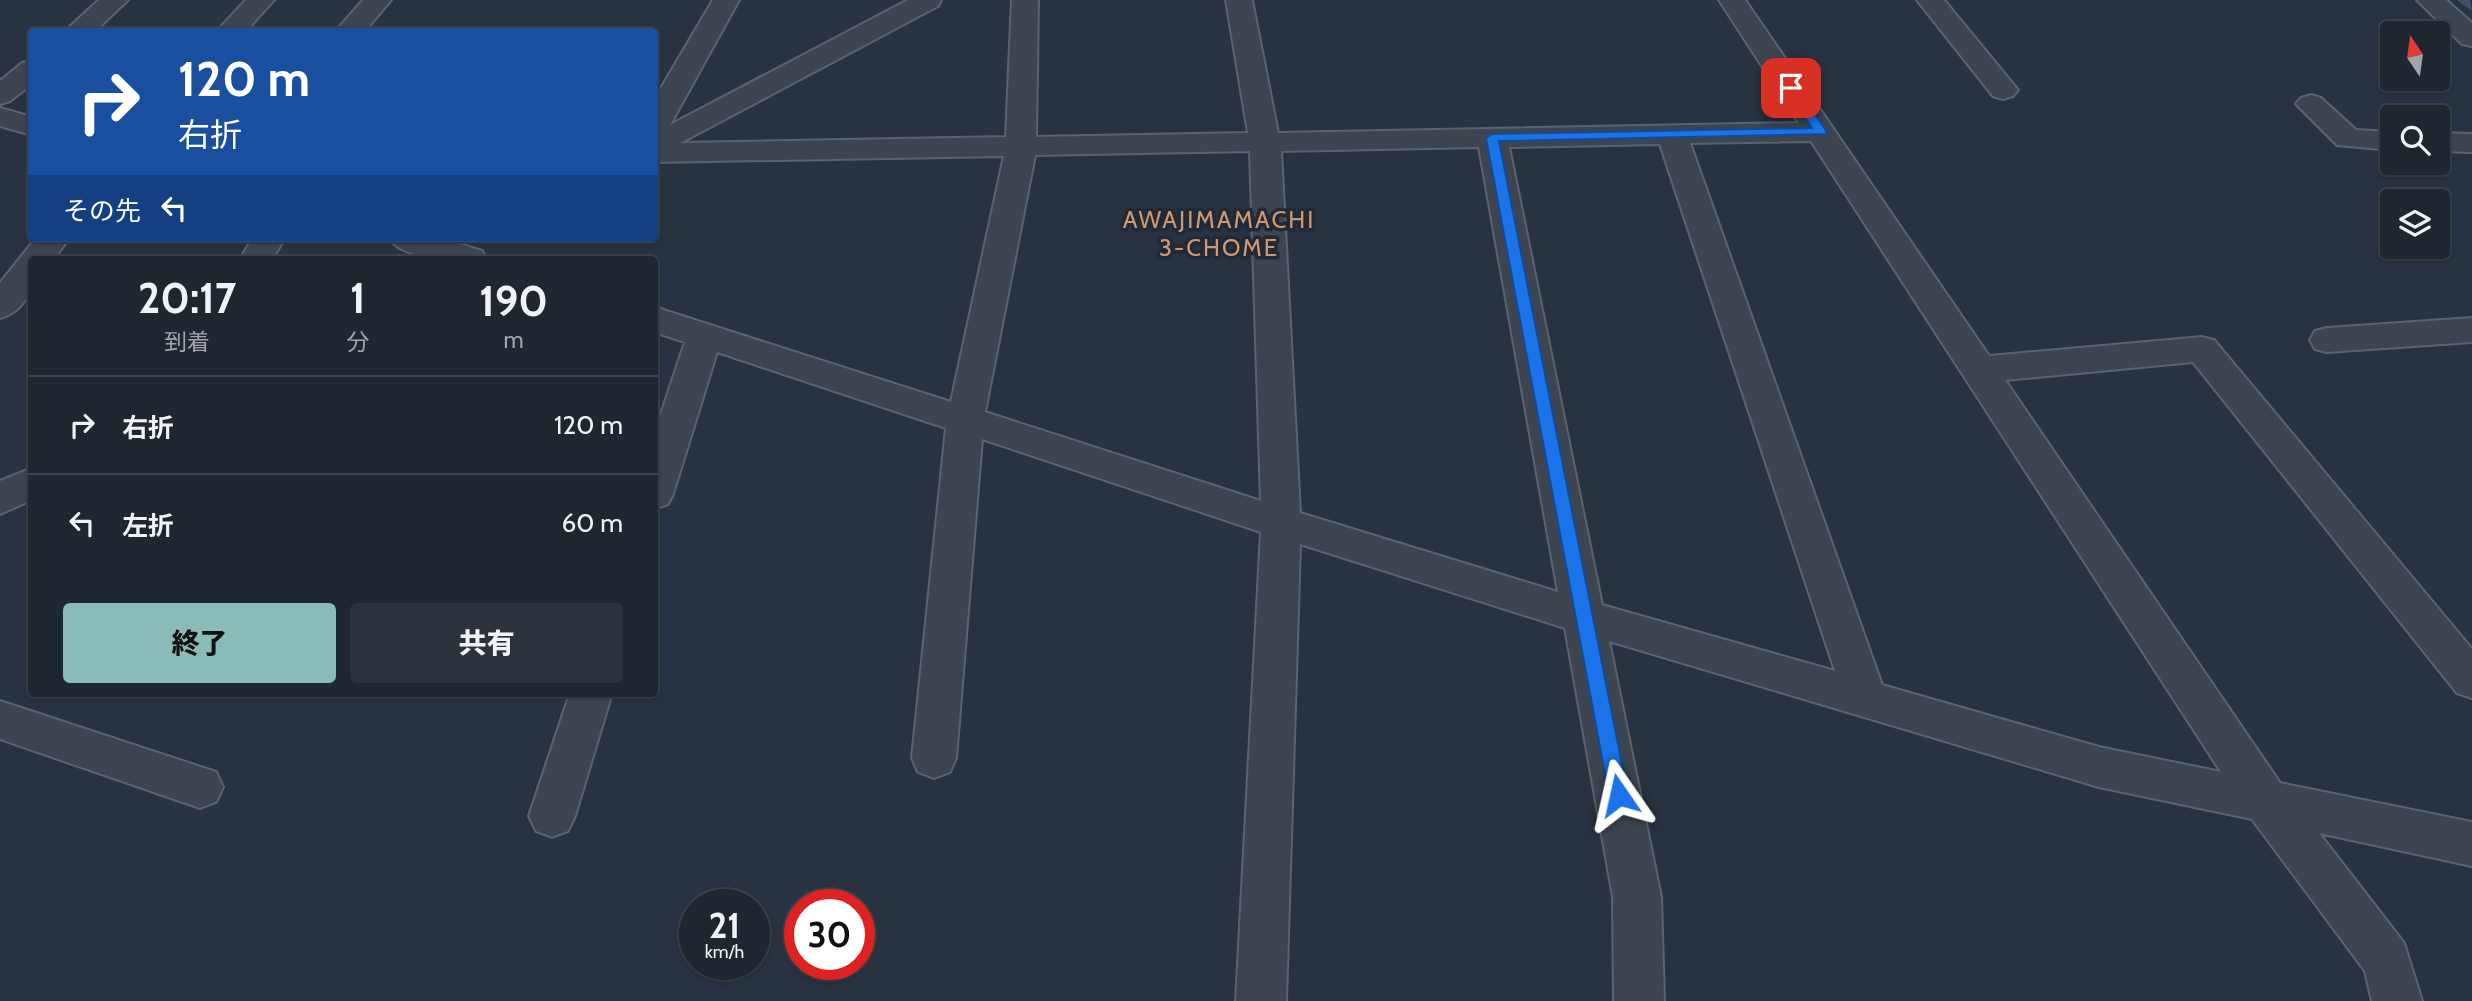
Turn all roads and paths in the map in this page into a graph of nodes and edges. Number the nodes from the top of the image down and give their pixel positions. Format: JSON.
{"nodes":[{"id":1,"x":116,"y":0,"type":"edge"},
{"id":2,"x":261,"y":0,"type":"edge"},
{"id":3,"x":378,"y":0,"type":"edge"},
{"id":4,"x":726,"y":0,"type":"edge"},
{"id":5,"x":928,"y":0,"type":"edge"},
{"id":6,"x":1025,"y":0,"type":"edge"},
{"id":7,"x":1239,"y":0,"type":"edge"},
{"id":8,"x":1732,"y":0,"type":"edge"},
{"id":9,"x":1930,"y":0,"type":"edge"},
{"id":10,"x":2430,"y":0,"type":"edge"},
{"id":11,"x":82,"y":28,"type":"edge"},
{"id":12,"x":233,"y":28,"type":"edge"},
{"id":13,"x":352,"y":28,"type":"edge"},
{"id":14,"x":2472,"y":38,"type":"edge"},
{"id":15,"x":28,"y":72,"type":"edge"},
{"id":16,"x":2003,"y":90,"type":"dead end"},
{"id":17,"x":0,"y":95,"type":"edge"},
{"id":18,"x":2311,"y":104,"type":"dead end"},
{"id":19,"x":0,"y":117,"type":"edge"},
{"id":20,"x":658,"y":119,"type":"edge"},
{"id":21,"x":28,"y":125,"type":"edge"},
{"id":22,"x":1821,"y":132,"type":"junction"},
{"id":23,"x":1672,"y":134,"type":"junction"},
{"id":24,"x":1492,"y":138,"type":"junction"},
{"id":25,"x":2380,"y":140,"type":"edge"},
{"id":26,"x":1265,"y":142,"type":"junction"},
{"id":27,"x":2450,"y":142,"type":"edge"},
{"id":28,"x":658,"y":143,"type":"edge"},
{"id":29,"x":2472,"y":143,"type":"edge"},
{"id":30,"x":1021,"y":147,"type":"junction"},
{"id":31,"x":658,"y":153,"type":"edge"},
{"id":32,"x":50,"y":242,"type":"edge"},
{"id":33,"x":416,"y":242,"type":"edge"},
{"id":34,"x":482,"y":242,"type":"edge"},
{"id":35,"x":39,"y":256,"type":"edge"},
{"id":36,"x":454,"y":256,"type":"edge"},
{"id":37,"x":463,"y":256,"type":"edge"},
{"id":38,"x":28,"y":271,"type":"edge"},
{"id":39,"x":0,"y":306,"type":"edge"},
{"id":40,"x":658,"y":320,"type":"edge"},
{"id":41,"x":2472,"y":330,"type":"edge"},
{"id":42,"x":705,"y":335,"type":"junction"},
{"id":43,"x":2327,"y":340,"type":"dead end"},
{"id":44,"x":1980,"y":370,"type":"junction"},
{"id":45,"x":965,"y":420,"type":"junction"},
{"id":46,"x":658,"y":482,"type":"edge"},
{"id":47,"x":28,"y":484,"type":"edge"},
{"id":48,"x":0,"y":499,"type":"edge"},
{"id":49,"x":1281,"y":523,"type":"junction"},
{"id":50,"x":1585,"y":617,"type":"junction"},
{"id":51,"x":2472,"y":680,"type":"edge"},
{"id":52,"x":590,"y":697,"type":"edge"},
{"id":53,"x":1865,"y":698,"type":"junction"},
{"id":54,"x":0,"y":720,"type":"edge"},
{"id":55,"x":934,"y":758,"type":"dead end"},
{"id":56,"x":200,"y":787,"type":"dead end"},
{"id":57,"x":2268,"y":804,"type":"junction"},
{"id":58,"x":552,"y":816,"type":"dead end"},
{"id":59,"x":2472,"y":844,"type":"edge"},
{"id":60,"x":1261,"y":1001,"type":"edge"},
{"id":61,"x":1639,"y":1001,"type":"edge"},
{"id":62,"x":2397,"y":1001,"type":"edge"}],
"edges":[{"from":1,"to":11,"type":"street"},
{"from":2,"to":12,"type":"street"},
{"from":3,"to":13,"type":"street"},
{"from":4,"to":20,"type":"street"},
{"from":5,"to":28,"type":"street"},
{"from":6,"to":30,"type":"street"},
{"from":7,"to":26,"type":"street"},
{"from":8,"to":22,"type":"street"},
{"from":9,"to":16,"type":"street"},
{"from":10,"to":14,"type":"street"},
{"from":15,"to":17,"type":"street"},
{"from":18,"to":25,"type":"street"},
{"from":19,"to":21,"type":"street"},
{"from":22,"to":23,"type":"street"},
{"from":22,"to":44,"type":"street"},
{"from":23,"to":24,"type":"street"},
{"from":23,"to":53,"type":"street"},
{"from":24,"to":26,"type":"street"},
{"from":24,"to":50,"type":"street"},
{"from":26,"to":30,"type":"street"},
{"from":26,"to":49,"type":"street"},
{"from":27,"to":29,"type":"street"},
{"from":30,"to":31,"type":"street"},
{"from":30,"to":45,"type":"street"},
{"from":32,"to":35,"type":"street"},
{"from":33,"to":36,"type":"street"},
{"from":34,"to":37,"type":"street"},
{"from":38,"to":39,"type":"street"},
{"from":40,"to":42,"type":"street"},
{"from":41,"to":43,"type":"street"},
{"from":42,"to":45,"type":"street"},
{"from":42,"to":46,"type":"street"},
{"from":44,"to":51,"type":"street"},
{"from":44,"to":57,"type":"street"},
{"from":45,"to":49,"type":"street"},
{"from":45,"to":55,"type":"street"},
{"from":47,"to":48,"type":"street"},
{"from":49,"to":50,"type":"street"},
{"from":49,"to":60,"type":"street"},
{"from":50,"to":53,"type":"street"},
{"from":50,"to":61,"type":"street"},
{"from":52,"to":58,"type":"street"},
{"from":53,"to":57,"type":"street"},
{"from":54,"to":56,"type":"street"},
{"from":57,"to":59,"type":"street"},
{"from":57,"to":62,"type":"street"}]}
